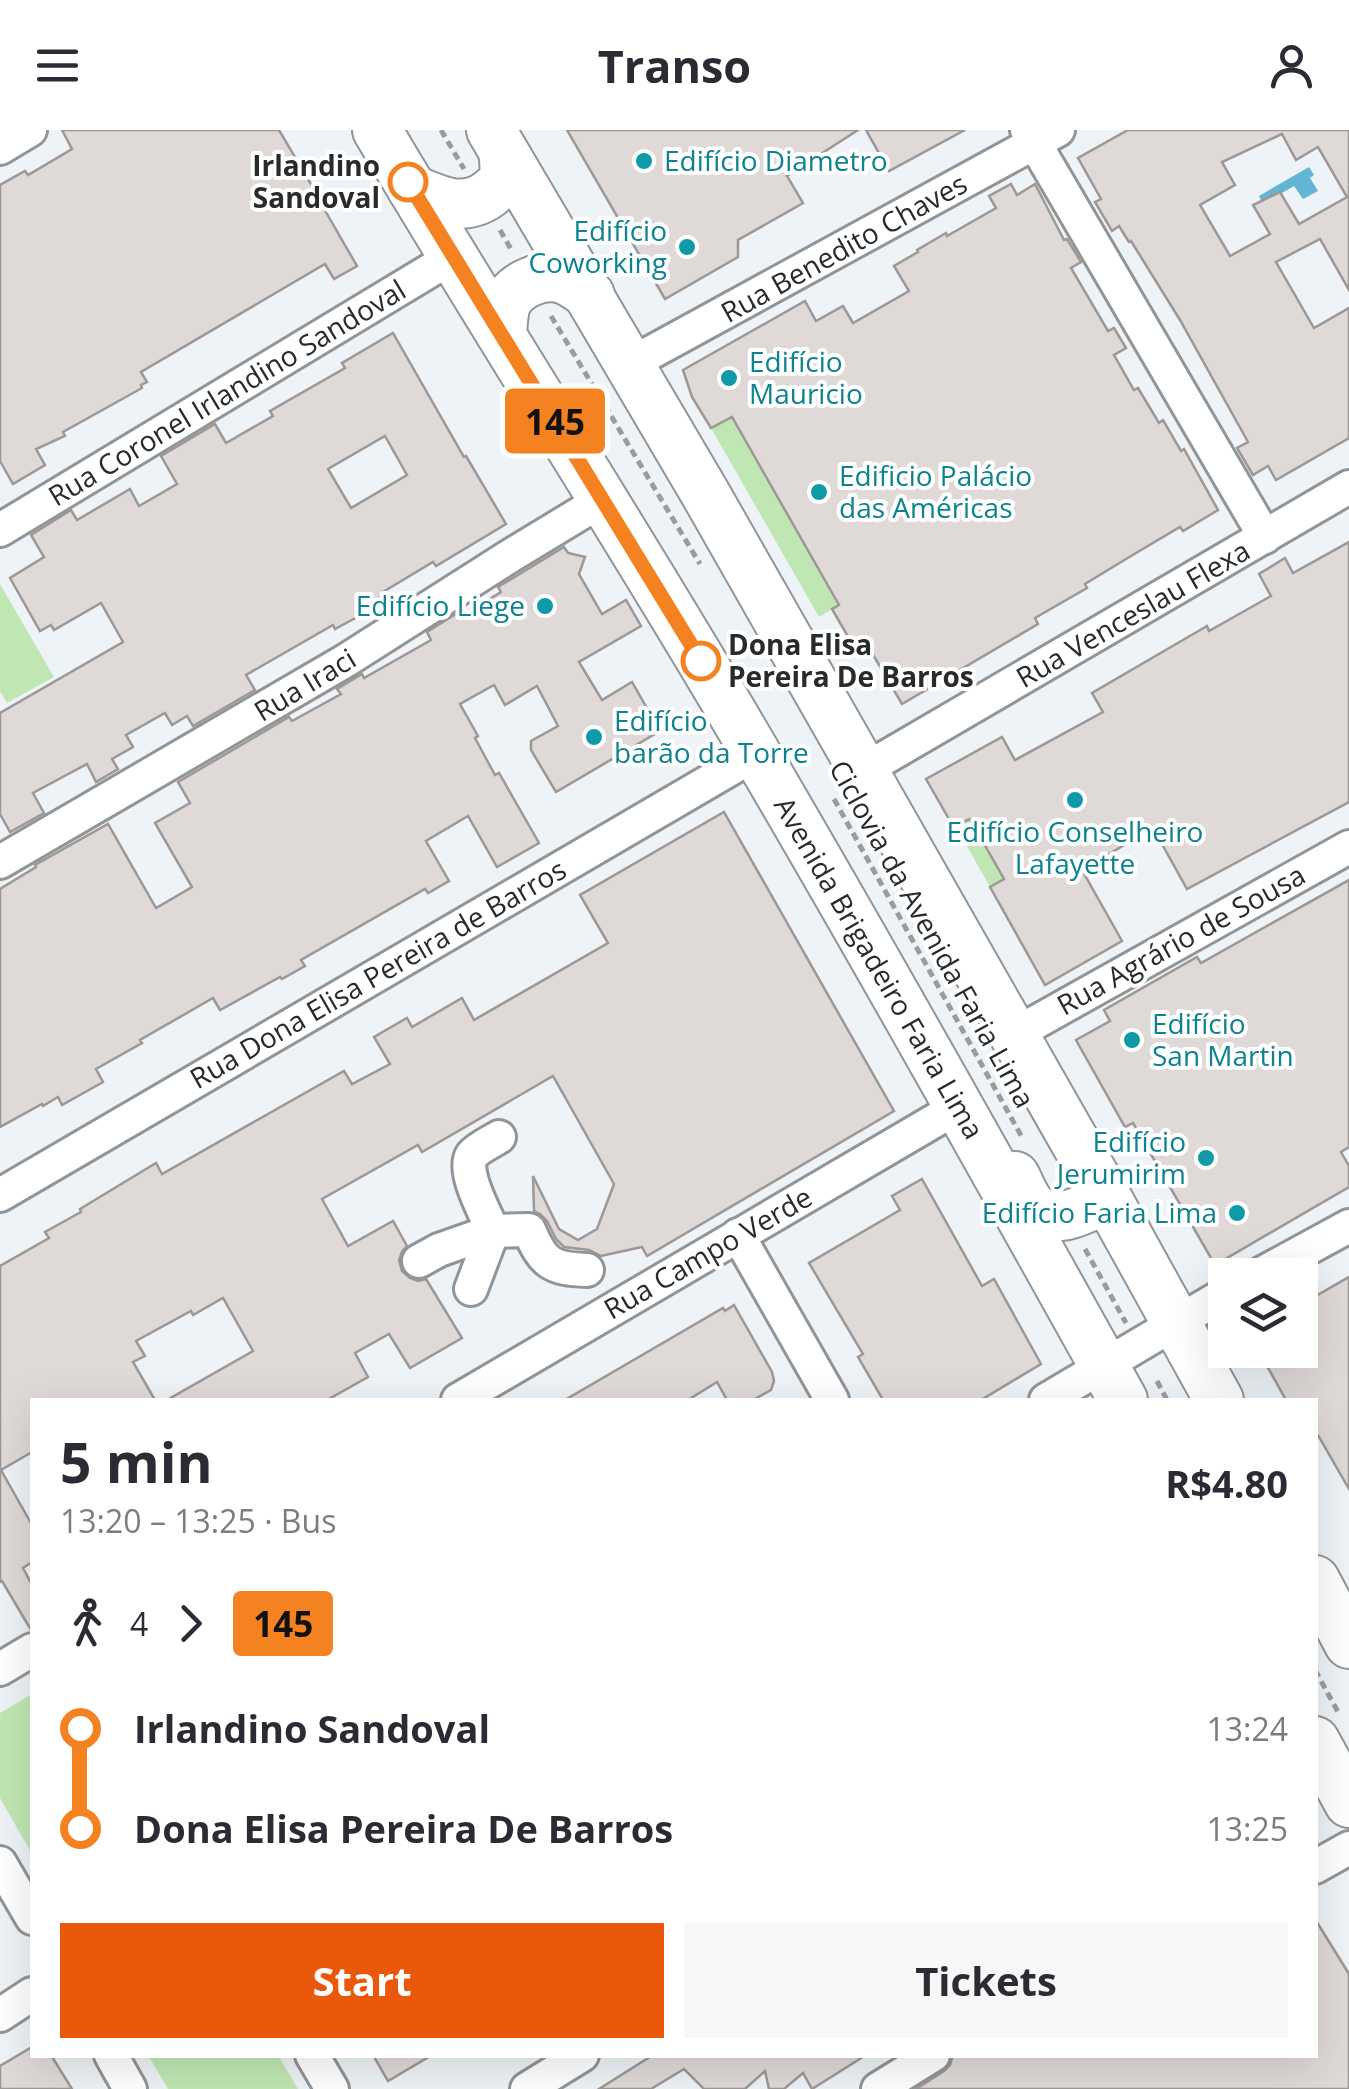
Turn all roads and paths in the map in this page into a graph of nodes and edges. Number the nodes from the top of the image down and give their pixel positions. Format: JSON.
{"nodes":[{"id":1,"x":30,"y":130,"type":"edge"},
{"id":2,"x":377,"y":130,"type":"edge"},
{"id":3,"x":440,"y":130,"type":"edge"},
{"id":4,"x":1040,"y":135,"type":"edge"},
{"id":5,"x":497,"y":140,"type":"edge"},
{"id":6,"x":0,"y":148,"type":"edge"},
{"id":7,"x":412,"y":189,"type":"junction"},
{"id":8,"x":482,"y":199,"type":"junction"},
{"id":9,"x":454,"y":256,"type":"junction"},
{"id":10,"x":531,"y":282,"type":"junction"},
{"id":11,"x":590,"y":295,"type":"junction"},
{"id":12,"x":502,"y":334,"type":"junction"},
{"id":13,"x":630,"y":364,"type":"junction"},
{"id":14,"x":1349,"y":487,"type":"edge"},
{"id":15,"x":604,"y":499,"type":"junction"},
{"id":16,"x":0,"y":530,"type":"edge"},
{"id":17,"x":1265,"y":537,"type":"junction"},
{"id":18,"x":704,"y":570,"type":"dead end"},
{"id":19,"x":756,"y":754,"type":"junction"},
{"id":20,"x":844,"y":777,"type":"junction"},
{"id":21,"x":1349,"y":847,"type":"edge"},
{"id":22,"x":0,"y":862,"type":"edge"},
{"id":23,"x":1013,"y":1034,"type":"junction"},
{"id":24,"x":958,"y":1107,"type":"junction"},
{"id":25,"x":499,"y":1137,"type":"dead end"},
{"id":26,"x":1009,"y":1154,"type":"junction"},
{"id":27,"x":0,"y":1195,"type":"edge"},
{"id":28,"x":1087,"y":1206,"type":"junction"},
{"id":29,"x":1349,"y":1226,"type":"edge"},
{"id":30,"x":492,"y":1231,"type":"junction"},
{"id":31,"x":738,"y":1235,"type":"junction"},
{"id":32,"x":1290,"y":1258,"type":"edge"},
{"id":33,"x":418,"y":1261,"type":"dead end"},
{"id":34,"x":587,"y":1270,"type":"dead end"},
{"id":35,"x":472,"y":1288,"type":"dead end"},
{"id":36,"x":1208,"y":1306,"type":"edge"},
{"id":37,"x":1135,"y":1358,"type":"edge"},
{"id":38,"x":461,"y":1398,"type":"edge"},
{"id":39,"x":831,"y":1398,"type":"edge"},
{"id":40,"x":1050,"y":1398,"type":"edge"},
{"id":41,"x":1166,"y":1398,"type":"edge"},
{"id":42,"x":1214,"y":1398,"type":"edge"},
{"id":43,"x":1318,"y":1586,"type":"edge"},
{"id":44,"x":1349,"y":1644,"type":"edge"},
{"id":45,"x":30,"y":1651,"type":"edge"},
{"id":46,"x":0,"y":1668,"type":"edge"},
{"id":47,"x":1318,"y":1684,"type":"edge"},
{"id":48,"x":1328,"y":1729,"type":"edge"},
{"id":49,"x":1349,"y":1803,"type":"edge"},
{"id":50,"x":1349,"y":1848,"type":"edge"},
{"id":51,"x":0,"y":1862,"type":"edge"},
{"id":52,"x":1318,"y":1865,"type":"edge"},
{"id":53,"x":30,"y":1914,"type":"edge"},
{"id":54,"x":30,"y":1995,"type":"edge"},
{"id":55,"x":0,"y":2015,"type":"edge"},
{"id":56,"x":113,"y":2058,"type":"edge"},
{"id":57,"x":314,"y":2058,"type":"edge"},
{"id":58,"x":577,"y":2058,"type":"edge"},
{"id":59,"x":927,"y":2058,"type":"edge"},
{"id":60,"x":130,"y":2089,"type":"edge"},
{"id":61,"x":332,"y":2089,"type":"edge"},
{"id":62,"x":527,"y":2089,"type":"edge"},
{"id":63,"x":878,"y":2089,"type":"edge"}],
"edges":[{"from":1,"to":6,"type":"street"},
{"from":2,"to":7,"type":"highway","name":"Avenida Brigadeiro Faria Lima"},
{"from":3,"to":8,"type":"path"},
{"from":4,"to":13,"type":"street","name":"Rua Benedito Chaves"},
{"from":4,"to":17,"type":"street"},
{"from":5,"to":8,"type":"highway"},
{"from":5,"to":11,"type":"highway","name":"Avenida Brigadeiro Faria Lima"},
{"from":7,"to":8,"type":"highway"},
{"from":7,"to":9,"type":"highway","name":"Avenida Brigadeiro Faria Lima"},
{"from":8,"to":10,"type":"path"},
{"from":9,"to":12,"type":"highway","name":"Avenida Brigadeiro Faria Lima"},
{"from":9,"to":16,"type":"street","name":"Rua Coronel Irlandino Sandoval"},
{"from":10,"to":11,"type":"highway"},
{"from":10,"to":12,"type":"highway"},
{"from":10,"to":18,"type":"path"},
{"from":11,"to":13,"type":"highway","name":"Avenida Brigadeiro Faria Lima"},
{"from":12,"to":15,"type":"highway","name":"Avenida Brigadeiro Faria Lima"},
{"from":13,"to":20,"type":"highway","name":"Avenida Brigadeiro Faria Lima"},
{"from":14,"to":17,"type":"street","name":"Rua Venceslau Flexa"},
{"from":15,"to":19,"type":"highway","name":"Avenida Brigadeiro Faria Lima"},
{"from":15,"to":22,"type":"street","name":"Rua Iraci"},
{"from":17,"to":20,"type":"street","name":"Rua Venceslau Flexa"},
{"from":19,"to":24,"type":"highway","name":"Avenida Brigadeiro Faria Lima"},
{"from":19,"to":27,"type":"street","name":"Rua Dona Elisa Pereira de Barros"},
{"from":20,"to":23,"type":"highway","name":"Avenida Brigadeiro Faria Lima"},
{"from":20,"to":26,"type":"path","name":"Ciclovia da Avenida Faria Lima"},
{"from":21,"to":23,"type":"street","name":"Rua Agrário de Sousa"},
{"from":23,"to":28,"type":"highway","name":"Avenida Brigadeiro Faria Lima"},
{"from":24,"to":26,"type":"highway","name":"Avenida Brigadeiro Faria Lima"},
{"from":24,"to":31,"type":"street","name":"Rua Campo Verde"},
{"from":25,"to":30,"type":"street"},
{"from":26,"to":28,"type":"highway"},
{"from":26,"to":37,"type":"highway","name":"Avenida Brigadeiro Faria Lima"},
{"from":28,"to":37,"type":"highway","name":"Avenida Brigadeiro Faria Lima"},
{"from":28,"to":37,"type":"path"},
{"from":29,"to":32,"type":"street"},
{"from":30,"to":33,"type":"street"},
{"from":30,"to":34,"type":"street"},
{"from":30,"to":35,"type":"street"},
{"from":31,"to":38,"type":"street","name":"Rua Campo Verde"},
{"from":31,"to":39,"type":"street"},
{"from":36,"to":37,"type":"street"},
{"from":37,"to":40,"type":"street"},
{"from":37,"to":41,"type":"path"},
{"from":37,"to":42,"type":"highway","name":"Avenida Brigadeiro Faria Lima"},
{"from":43,"to":44,"type":"highway"},
{"from":45,"to":46,"type":"street"},
{"from":47,"to":48,"type":"path"},
{"from":48,"to":49,"type":"highway"},
{"from":50,"to":52,"type":"street"},
{"from":51,"to":53,"type":"street"},
{"from":54,"to":55,"type":"street"},
{"from":56,"to":60,"type":"street"},
{"from":57,"to":61,"type":"street"},
{"from":58,"to":62,"type":"street"},
{"from":59,"to":63,"type":"street"}]}
